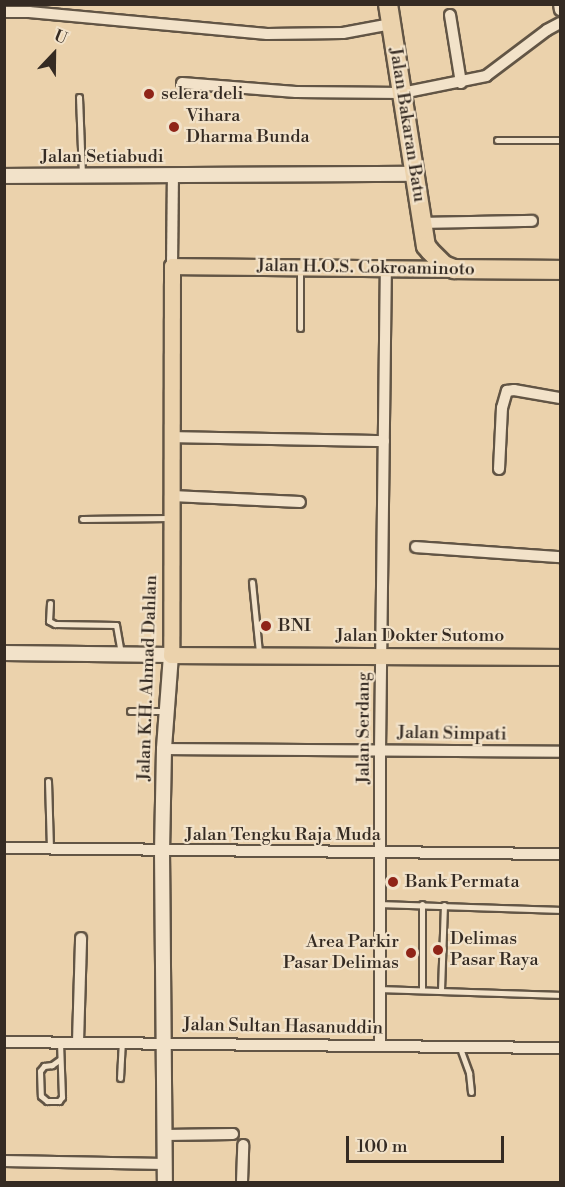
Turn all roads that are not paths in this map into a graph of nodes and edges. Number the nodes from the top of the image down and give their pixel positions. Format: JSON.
{"nodes":[{"id":1,"x":388,"y":4,"type":"edge"},
{"id":2,"x":559,"y":4,"type":"edge"},
{"id":3,"x":29,"y":8,"type":"edge"},
{"id":4,"x":561,"y":10,"type":"edge"},
{"id":5,"x":4,"y":12,"type":"edge"},
{"id":6,"x":450,"y":15,"type":"dead end"},
{"id":7,"x":561,"y":23,"type":"edge"},
{"id":8,"x":391,"y":24,"type":"junction"},
{"id":9,"x":182,"y":83,"type":"dead end"},
{"id":10,"x":461,"y":83,"type":"junction"},
{"id":11,"x":402,"y":93,"type":"junction"},
{"id":12,"x":79,"y":97,"type":"dead end"},
{"id":13,"x":497,"y":140,"type":"dead end"},
{"id":14,"x":561,"y":140,"type":"edge"},
{"id":15,"x":415,"y":174,"type":"junction"},
{"id":16,"x":173,"y":175,"type":"junction"},
{"id":17,"x":4,"y":176,"type":"edge"},
{"id":18,"x":82,"y":176,"type":"junction"},
{"id":19,"x":532,"y":221,"type":"dead end"},
{"id":20,"x":423,"y":223,"type":"junction"},
{"id":21,"x":426,"y":246,"type":"junction"},
{"id":22,"x":172,"y":266,"type":"junction"},
{"id":23,"x":300,"y":267,"type":"junction"},
{"id":24,"x":386,"y":268,"type":"junction"},
{"id":25,"x":402,"y":268,"type":"junction"},
{"id":26,"x":454,"y":268,"type":"junction"},
{"id":27,"x":561,"y":270,"type":"edge"},
{"id":28,"x":300,"y":328,"type":"dead end"},
{"id":29,"x":561,"y":398,"type":"edge"},
{"id":30,"x":172,"y":437,"type":"junction"},
{"id":31,"x":384,"y":441,"type":"junction"},
{"id":32,"x":499,"y":469,"type":"dead end"},
{"id":33,"x":172,"y":496,"type":"junction"},
{"id":34,"x":300,"y":502,"type":"dead end"},
{"id":35,"x":171,"y":518,"type":"junction"},
{"id":36,"x":82,"y":519,"type":"dead end"},
{"id":37,"x":416,"y":547,"type":"dead end"},
{"id":38,"x":561,"y":557,"type":"edge"},
{"id":39,"x":252,"y":582,"type":"dead end"},
{"id":40,"x":50,"y":603,"type":"dead end"},
{"id":41,"x":4,"y":652,"type":"edge"},
{"id":42,"x":121,"y":654,"type":"junction"},
{"id":43,"x":260,"y":654,"type":"junction"},
{"id":44,"x":171,"y":655,"type":"junction"},
{"id":45,"x":381,"y":656,"type":"junction"},
{"id":46,"x":561,"y":657,"type":"edge"},
{"id":47,"x":130,"y":711,"type":"dead end"},
{"id":48,"x":167,"y":711,"type":"junction"},
{"id":49,"x":164,"y":749,"type":"junction"},
{"id":50,"x":380,"y":750,"type":"junction"},
{"id":51,"x":561,"y":752,"type":"edge"},
{"id":52,"x":48,"y":781,"type":"dead end"},
{"id":53,"x":4,"y":848,"type":"edge"},
{"id":54,"x":50,"y":848,"type":"junction"},
{"id":55,"x":162,"y":851,"type":"junction"},
{"id":56,"x":381,"y":853,"type":"junction"},
{"id":57,"x":561,"y":854,"type":"edge"},
{"id":58,"x":380,"y":904,"type":"junction"},
{"id":59,"x":422,"y":904,"type":"junction"},
{"id":60,"x":444,"y":905,"type":"junction"},
{"id":61,"x":561,"y":910,"type":"edge"},
{"id":62,"x":81,"y":938,"type":"dead end"},
{"id":63,"x":380,"y":989,"type":"junction"},
{"id":64,"x":422,"y":990,"type":"junction"},
{"id":65,"x":441,"y":990,"type":"junction"},
{"id":66,"x":561,"y":995,"type":"edge"},
{"id":67,"x":4,"y":1042,"type":"edge"},
{"id":68,"x":60,"y":1042,"type":"junction"},
{"id":69,"x":78,"y":1042,"type":"junction"},
{"id":70,"x":122,"y":1042,"type":"junction"},
{"id":71,"x":165,"y":1042,"type":"junction"},
{"id":72,"x":380,"y":1045,"type":"junction"},
{"id":73,"x":459,"y":1046,"type":"junction"},
{"id":74,"x":561,"y":1048,"type":"edge"},
{"id":75,"x":59,"y":1060,"type":"junction"},
{"id":76,"x":120,"y":1078,"type":"dead end"},
{"id":77,"x":471,"y":1092,"type":"dead end"},
{"id":78,"x":165,"y":1134,"type":"junction"},
{"id":79,"x":233,"y":1134,"type":"dead end"},
{"id":80,"x":243,"y":1145,"type":"dead end"},
{"id":81,"x":4,"y":1161,"type":"edge"},
{"id":82,"x":165,"y":1164,"type":"junction"},
{"id":83,"x":165,"y":1182,"type":"edge"},
{"id":84,"x":242,"y":1182,"type":"edge"}],
"edges":[{"from":1,"to":8,"type":"highway","name":"Jalan Bakaran Batu"},
{"from":2,"to":4,"type":"street"},
{"from":3,"to":5,"type":"street"},
{"from":3,"to":8,"type":"street"},
{"from":6,"to":10,"type":"street"},
{"from":7,"to":10,"type":"street"},
{"from":8,"to":11,"type":"highway","name":"Jalan Bakaran Batu"},
{"from":9,"to":11,"type":"street"},
{"from":10,"to":11,"type":"street"},
{"from":11,"to":15,"type":"highway","name":"Jalan Bakaran Batu"},
{"from":12,"to":18,"type":"lane"},
{"from":13,"to":14,"type":"lane"},
{"from":15,"to":16,"type":"street","name":"Jalan Setiabudi"},
{"from":15,"to":20,"type":"highway","name":"Jalan Bakaran Batu"},
{"from":16,"to":18,"type":"street","name":"Jalan Setiabudi"},
{"from":16,"to":22,"type":"street","name":"Jalan K.H. Ahmad Dahlan"},
{"from":17,"to":18,"type":"street","name":"Jalan Setiabudi"},
{"from":19,"to":20,"type":"street"},
{"from":20,"to":21,"type":"highway","name":"Jalan Bakaran Batu"},
{"from":21,"to":25,"type":"main road"},
{"from":21,"to":26,"type":"highway"},
{"from":22,"to":23,"type":"main road","name":"Jalan H.O.S. Cokroaminoto"},
{"from":22,"to":30,"type":"main road","name":"Jalan K.H. Ahmad Dahlan"},
{"from":23,"to":24,"type":"main road","name":"Jalan H.O.S. Cokroaminoto"},
{"from":23,"to":28,"type":"lane"},
{"from":24,"to":25,"type":"main road","name":"Jalan H.O.S. Cokroaminoto"},
{"from":24,"to":31,"type":"street","name":"Jalan Serdang"},
{"from":25,"to":26,"type":"main road","name":"Jalan H.O.S. Cokroaminoto"},
{"from":26,"to":27,"type":"highway","name":"Jalan H.O.S. Cokroaminoto"},
{"from":29,"to":32,"type":"street"},
{"from":30,"to":31,"type":"street"},
{"from":30,"to":33,"type":"main road","name":"Jalan K.H. Ahmad Dahlan"},
{"from":31,"to":45,"type":"street","name":"Jalan Serdang"},
{"from":33,"to":34,"type":"street"},
{"from":33,"to":35,"type":"main road","name":"Jalan K.H. Ahmad Dahlan"},
{"from":35,"to":36,"type":"lane"},
{"from":35,"to":44,"type":"main road","name":"Jalan K.H. Ahmad Dahlan"},
{"from":37,"to":38,"type":"street"},
{"from":39,"to":43,"type":"lane"},
{"from":40,"to":42,"type":"lane"},
{"from":41,"to":42,"type":"street"},
{"from":42,"to":44,"type":"street"},
{"from":43,"to":44,"type":"main road","name":"Jalan Dokter Sutomo"},
{"from":43,"to":45,"type":"main road","name":"Jalan Dokter Sutomo"},
{"from":44,"to":48,"type":"street","name":"Jalan K.H. Ahmad Dahlan"},
{"from":45,"to":46,"type":"main road","name":"Jalan Dokter Sutomo"},
{"from":45,"to":50,"type":"street","name":"Jalan Serdang"},
{"from":47,"to":48,"type":"lane"},
{"from":48,"to":49,"type":"street","name":"Jalan K.H. Ahmad Dahlan"},
{"from":49,"to":50,"type":"street","name":"Jalan Simpati"},
{"from":49,"to":55,"type":"street","name":"Jalan K.H. Ahmad Dahlan"},
{"from":50,"to":51,"type":"street","name":"Jalan Simpati"},
{"from":50,"to":56,"type":"street","name":"Jalan Serdang"},
{"from":52,"to":54,"type":"lane"},
{"from":53,"to":54,"type":"street","name":"Jalan Tengku Raja Muda"},
{"from":54,"to":55,"type":"street","name":"Jalan Tengku Raja Muda"},
{"from":55,"to":56,"type":"street","name":"Jalan Tengku Raja Muda"},
{"from":55,"to":71,"type":"street","name":"Jalan K.H. Ahmad Dahlan"},
{"from":56,"to":57,"type":"street","name":"Jalan Tengku Raja Muda"},
{"from":56,"to":58,"type":"street","name":"Jalan Serdang"},
{"from":58,"to":59,"type":"lane"},
{"from":58,"to":63,"type":"street","name":"Jalan Serdang"},
{"from":59,"to":60,"type":"lane"},
{"from":59,"to":64,"type":"lane"},
{"from":60,"to":61,"type":"lane"},
{"from":60,"to":65,"type":"lane"},
{"from":62,"to":69,"type":"street"},
{"from":63,"to":64,"type":"lane"},
{"from":63,"to":72,"type":"street","name":"Jalan Serdang"},
{"from":64,"to":65,"type":"lane"},
{"from":65,"to":66,"type":"lane"},
{"from":67,"to":68,"type":"street","name":"Jalan Sultan Hasanuddin"},
{"from":68,"to":69,"type":"street","name":"Jalan Sultan Hasanuddin"},
{"from":68,"to":75,"type":"lane"},
{"from":69,"to":70,"type":"street","name":"Jalan Sultan Hasanuddin"},
{"from":70,"to":71,"type":"street","name":"Jalan Sultan Hasanuddin"},
{"from":70,"to":76,"type":"lane"},
{"from":71,"to":72,"type":"street","name":"Jalan Sultan Hasanuddin"},
{"from":71,"to":78,"type":"street","name":"Jalan K.H. Ahmad Dahlan"},
{"from":72,"to":73,"type":"street","name":"Jalan Sultan Hasanuddin"},
{"from":73,"to":74,"type":"street","name":"Jalan Sultan Hasanuddin"},
{"from":73,"to":77,"type":"lane"},
{"from":75,"to":75,"type":"lane"},
{"from":78,"to":79,"type":"street"},
{"from":78,"to":82,"type":"street","name":"Jalan K.H. Ahmad Dahlan"},
{"from":80,"to":84,"type":"street"},
{"from":81,"to":82,"type":"street"},
{"from":82,"to":83,"type":"street","name":"Jalan K.H. Ahmad Dahlan"}]}
